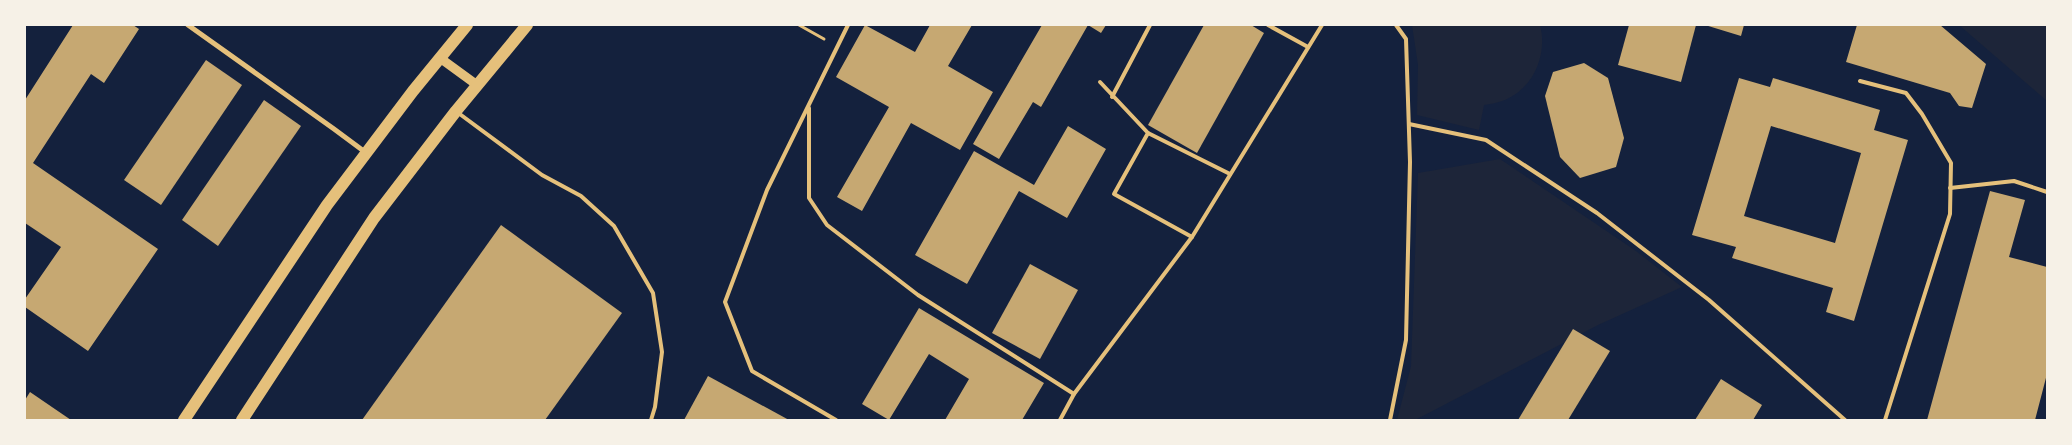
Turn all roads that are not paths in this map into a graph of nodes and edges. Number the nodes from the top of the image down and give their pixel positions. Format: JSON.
{"nodes":[{"id":1,"x":188,"y":25,"type":"edge"},
{"id":2,"x":466,"y":25,"type":"edge"},
{"id":3,"x":527,"y":25,"type":"edge"},
{"id":4,"x":848,"y":25,"type":"edge"},
{"id":5,"x":1150,"y":25,"type":"edge"},
{"id":6,"x":1268,"y":25,"type":"edge"},
{"id":7,"x":1322,"y":25,"type":"edge"},
{"id":8,"x":1396,"y":25,"type":"edge"},
{"id":9,"x":1308,"y":47,"type":"junction"},
{"id":10,"x":440,"y":58,"type":"junction"},
{"id":11,"x":1860,"y":81,"type":"dead end"},
{"id":12,"x":1100,"y":82,"type":"dead end"},
{"id":13,"x":478,"y":85,"type":"junction"},
{"id":14,"x":1112,"y":97,"type":"junction"},
{"id":15,"x":809,"y":107,"type":"junction"},
{"id":16,"x":456,"y":111,"type":"junction"},
{"id":17,"x":1409,"y":124,"type":"junction"},
{"id":18,"x":1148,"y":133,"type":"junction"},
{"id":19,"x":365,"y":153,"type":"junction"},
{"id":20,"x":1230,"y":174,"type":"junction"},
{"id":21,"x":1950,"y":188,"type":"junction"},
{"id":22,"x":2047,"y":192,"type":"edge"},
{"id":23,"x":1192,"y":237,"type":"junction"},
{"id":24,"x":1074,"y":394,"type":"junction"},
{"id":25,"x":184,"y":420,"type":"edge"},
{"id":26,"x":242,"y":420,"type":"edge"},
{"id":27,"x":651,"y":420,"type":"edge"},
{"id":28,"x":836,"y":420,"type":"edge"},
{"id":29,"x":1060,"y":420,"type":"edge"},
{"id":30,"x":1390,"y":420,"type":"edge"},
{"id":31,"x":1845,"y":420,"type":"edge"},
{"id":32,"x":1885,"y":420,"type":"edge"}],
"edges":[{"from":1,"to":19,"type":"street"},
{"from":2,"to":10,"type":"main road"},
{"from":3,"to":13,"type":"main road"},
{"from":4,"to":15,"type":"lane"},
{"from":5,"to":14,"type":"lane"},
{"from":6,"to":9,"type":"lane"},
{"from":7,"to":9,"type":"lane"},
{"from":8,"to":17,"type":"lane"},
{"from":9,"to":20,"type":"lane"},
{"from":10,"to":13,"type":"street"},
{"from":10,"to":19,"type":"main road"},
{"from":11,"to":21,"type":"lane"},
{"from":12,"to":14,"type":"lane"},
{"from":13,"to":16,"type":"main road"},
{"from":14,"to":18,"type":"lane"},
{"from":15,"to":24,"type":"lane"},
{"from":15,"to":28,"type":"lane"},
{"from":16,"to":26,"type":"main road"},
{"from":16,"to":27,"type":"lane"},
{"from":17,"to":30,"type":"lane"},
{"from":17,"to":31,"type":"lane"},
{"from":18,"to":20,"type":"lane"},
{"from":18,"to":23,"type":"lane"},
{"from":19,"to":25,"type":"main road"},
{"from":20,"to":23,"type":"lane"},
{"from":21,"to":22,"type":"lane"},
{"from":21,"to":32,"type":"lane"},
{"from":23,"to":24,"type":"lane"},
{"from":24,"to":29,"type":"lane"}]}
